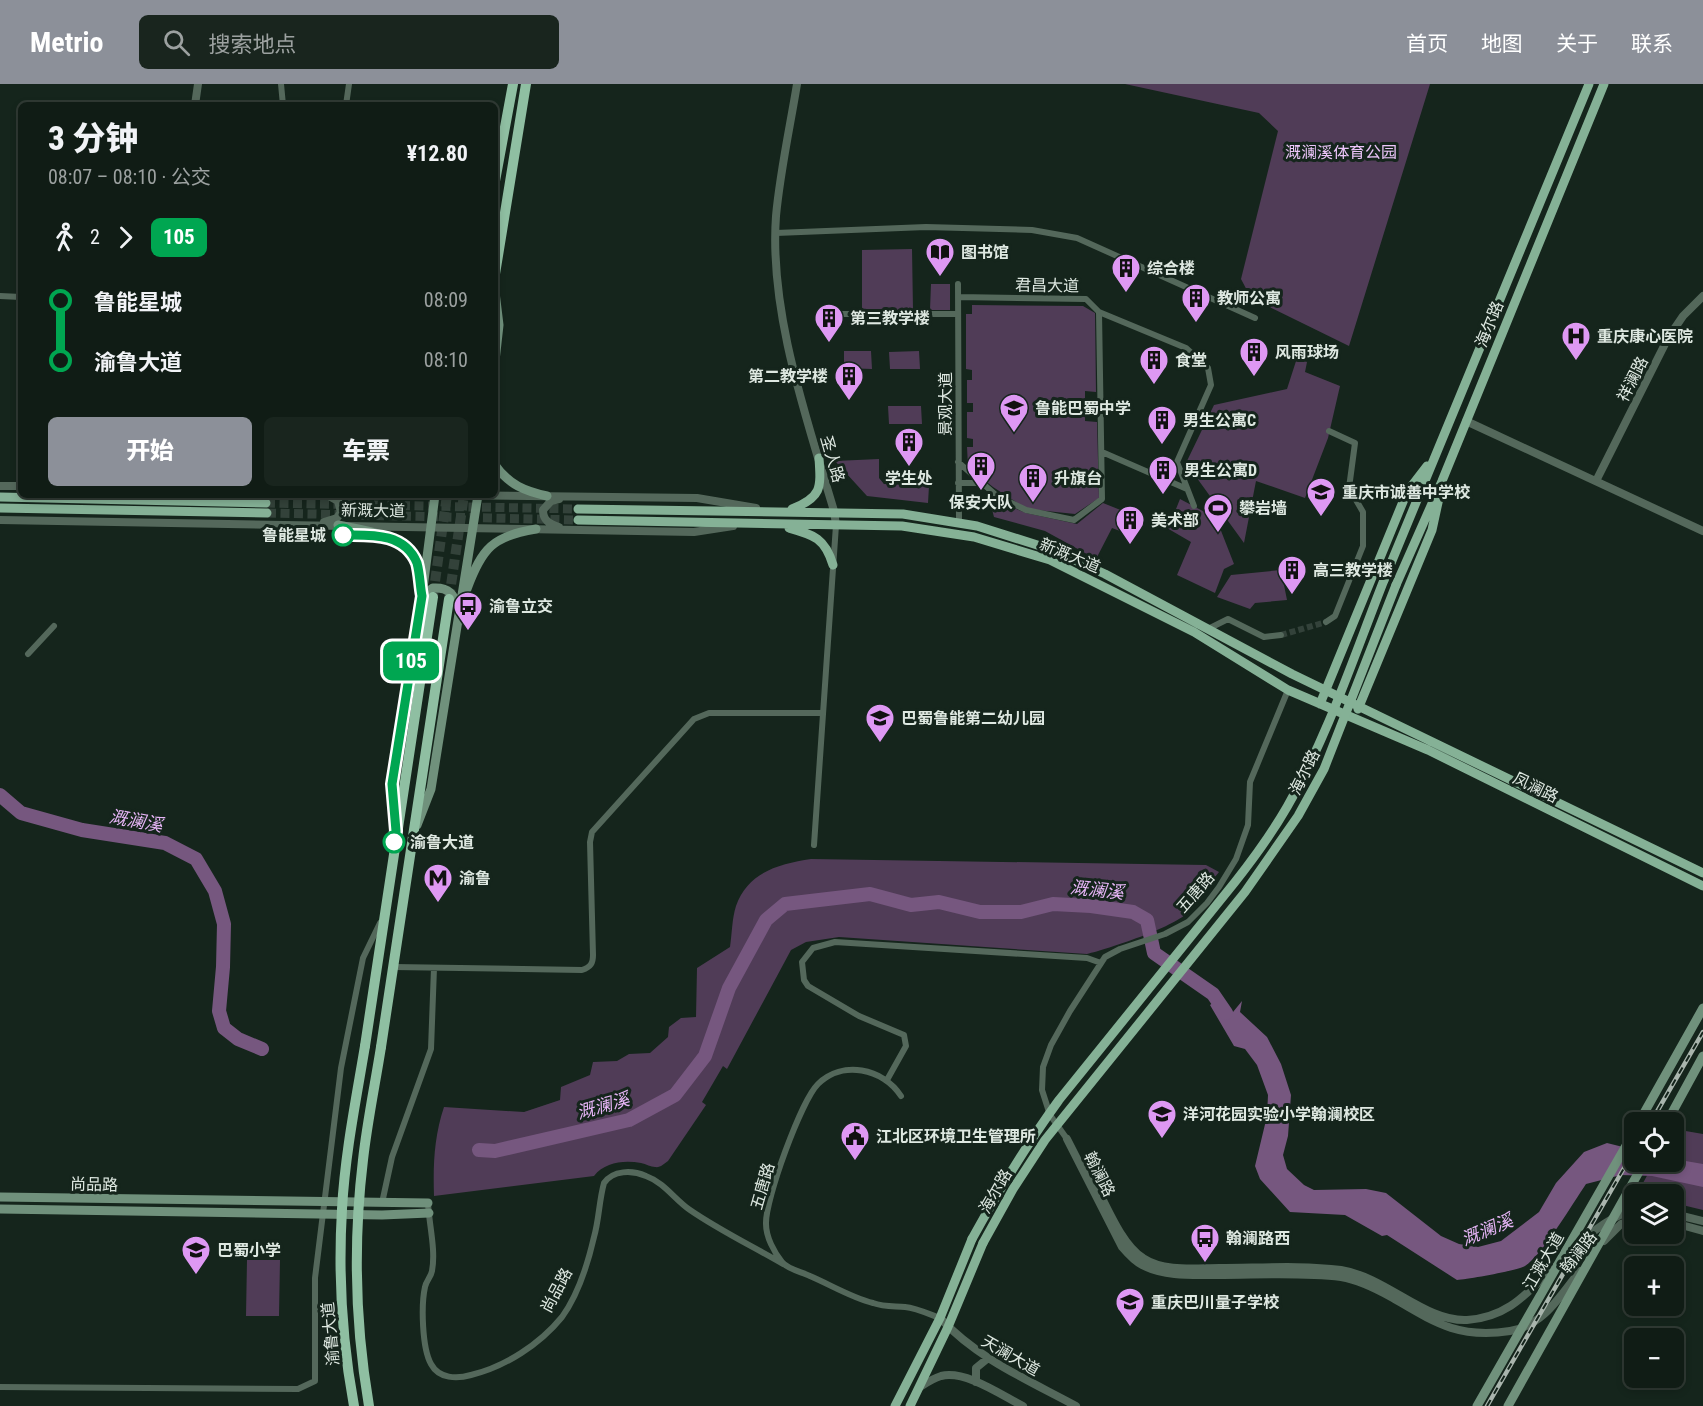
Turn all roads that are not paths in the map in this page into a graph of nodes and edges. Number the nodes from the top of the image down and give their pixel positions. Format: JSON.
{"nodes":[{"id":1,"x":198,"y":84,"type":"edge"},
{"id":2,"x":281,"y":84,"type":"edge"},
{"id":3,"x":349,"y":84,"type":"edge"},
{"id":4,"x":513,"y":84,"type":"edge"},
{"id":5,"x":526,"y":84,"type":"edge"},
{"id":6,"x":797,"y":84,"type":"edge"},
{"id":7,"x":1589,"y":84,"type":"edge"},
{"id":8,"x":1604,"y":84,"type":"edge"},
{"id":9,"x":195,"y":102,"type":"edge"},
{"id":10,"x":283,"y":102,"type":"edge"},
{"id":11,"x":346,"y":102,"type":"edge"},
{"id":12,"x":498,"y":165,"type":"edge"},
{"id":13,"x":776,"y":233,"type":"junction"},
{"id":14,"x":498,"y":256,"type":"edge"},
{"id":15,"x":957,"y":285,"type":"dead end"},
{"id":16,"x":0,"y":296,"type":"edge"},
{"id":17,"x":1703,"y":296,"type":"edge"},
{"id":18,"x":18,"y":297,"type":"edge"},
{"id":19,"x":958,"y":297,"type":"junction"},
{"id":20,"x":498,"y":312,"type":"edge"},
{"id":21,"x":1099,"y":312,"type":"junction"},
{"id":22,"x":820,"y":314,"type":"dead end"},
{"id":23,"x":958,"y":314,"type":"junction"},
{"id":24,"x":1255,"y":318,"type":"dead end"},
{"id":25,"x":498,"y":339,"type":"edge"},
{"id":26,"x":1466,"y":421,"type":"junction"},
{"id":27,"x":1329,"y":431,"type":"dead end"},
{"id":28,"x":1102,"y":452,"type":"junction"},
{"id":29,"x":1436,"y":455,"type":"junction"},
{"id":30,"x":819,"y":458,"type":"junction"},
{"id":31,"x":958,"y":462,"type":"junction"},
{"id":32,"x":498,"y":470,"type":"edge"},
{"id":33,"x":1442,"y":480,"type":"junction"},
{"id":34,"x":1596,"y":481,"type":"junction"},
{"id":35,"x":958,"y":483,"type":"junction"},
{"id":36,"x":982,"y":483,"type":"junction"},
{"id":37,"x":0,"y":486,"type":"edge"},
{"id":38,"x":18,"y":486,"type":"edge"},
{"id":39,"x":1187,"y":489,"type":"junction"},
{"id":40,"x":498,"y":495,"type":"edge"},
{"id":41,"x":547,"y":496,"type":"junction"},
{"id":42,"x":0,"y":497,"type":"edge"},
{"id":43,"x":567,"y":497,"type":"junction"},
{"id":44,"x":18,"y":498,"type":"edge"},
{"id":45,"x":24,"y":498,"type":"edge"},
{"id":46,"x":332,"y":498,"type":"edge"},
{"id":47,"x":435,"y":498,"type":"tunnel mouth"},
{"id":48,"x":478,"y":498,"type":"edge"},
{"id":49,"x":1194,"y":506,"type":"dead end"},
{"id":50,"x":0,"y":508,"type":"edge"},
{"id":51,"x":578,"y":509,"type":"tunnel mouth"},
{"id":52,"x":766,"y":510,"type":"junction"},
{"id":53,"x":788,"y":511,"type":"junction"},
{"id":54,"x":834,"y":511,"type":"junction"},
{"id":55,"x":0,"y":520,"type":"edge"},
{"id":56,"x":578,"y":520,"type":"tunnel mouth"},
{"id":57,"x":959,"y":523,"type":"junction"},
{"id":58,"x":310,"y":524,"type":"junction"},
{"id":59,"x":745,"y":524,"type":"junction"},
{"id":60,"x":775,"y":524,"type":"junction"},
{"id":61,"x":338,"y":525,"type":"junction"},
{"id":62,"x":836,"y":525,"type":"junction"},
{"id":63,"x":430,"y":526,"type":"junction"},
{"id":64,"x":474,"y":527,"type":"junction"},
{"id":65,"x":536,"y":529,"type":"junction"},
{"id":66,"x":567,"y":530,"type":"junction"},
{"id":67,"x":1703,"y":531,"type":"edge"},
{"id":68,"x":833,"y":565,"type":"junction"},
{"id":69,"x":427,"y":597,"type":"junction"},
{"id":70,"x":449,"y":599,"type":"tunnel mouth"},
{"id":71,"x":459,"y":611,"type":"junction"},
{"id":72,"x":1326,"y":622,"type":"tunnel mouth"},
{"id":73,"x":54,"y":626,"type":"dead end"},
{"id":74,"x":1208,"y":628,"type":"junction"},
{"id":75,"x":1281,"y":635,"type":"tunnel mouth"},
{"id":76,"x":27,"y":654,"type":"dead end"},
{"id":77,"x":1325,"y":689,"type":"junction"},
{"id":78,"x":1288,"y":690,"type":"junction"},
{"id":79,"x":1320,"y":704,"type":"junction"},
{"id":80,"x":1359,"y":705,"type":"junction"},
{"id":81,"x":822,"y":713,"type":"junction"},
{"id":82,"x":1353,"y":719,"type":"junction"},
{"id":83,"x":414,"y":833,"type":"junction"},
{"id":84,"x":814,"y":845,"type":"dead end"},
{"id":85,"x":1703,"y":873,"type":"edge"},
{"id":86,"x":1703,"y":886,"type":"edge"},
{"id":87,"x":384,"y":915,"type":"junction"},
{"id":88,"x":1101,"y":963,"type":"junction"},
{"id":89,"x":394,"y":967,"type":"junction"},
{"id":90,"x":434,"y":968,"type":"junction"},
{"id":91,"x":1703,"y":1008,"type":"edge"},
{"id":92,"x":1703,"y":1056,"type":"edge"},
{"id":93,"x":887,"y":1080,"type":"junction"},
{"id":94,"x":901,"y":1096,"type":"dead end"},
{"id":95,"x":1646,"y":1112,"type":"edge"},
{"id":96,"x":1673,"y":1112,"type":"edge"},
{"id":97,"x":1067,"y":1139,"type":"junction"},
{"id":98,"x":1624,"y":1149,"type":"edge"},
{"id":99,"x":1639,"y":1172,"type":"edge"},
{"id":100,"x":0,"y":1197,"type":"edge"},
{"id":101,"x":324,"y":1202,"type":"junction"},
{"id":102,"x":382,"y":1203,"type":"junction"},
{"id":103,"x":428,"y":1203,"type":"joint"},
{"id":104,"x":0,"y":1209,"type":"edge"},
{"id":105,"x":429,"y":1213,"type":"junction"},
{"id":106,"x":322,"y":1214,"type":"junction"},
{"id":107,"x":1624,"y":1214,"type":"edge"},
{"id":108,"x":1684,"y":1216,"type":"edge"},
{"id":109,"x":1703,"y":1221,"type":"edge"},
{"id":110,"x":1624,"y":1223,"type":"edge"},
{"id":111,"x":1684,"y":1226,"type":"edge"},
{"id":112,"x":1703,"y":1231,"type":"edge"},
{"id":113,"x":783,"y":1264,"type":"junction"},
{"id":114,"x":940,"y":1318,"type":"junction"},
{"id":115,"x":948,"y":1327,"type":"junction"},
{"id":116,"x":987,"y":1359,"type":"junction"},
{"id":117,"x":976,"y":1382,"type":"junction"},
{"id":118,"x":0,"y":1387,"type":"edge"},
{"id":119,"x":920,"y":1387,"type":"junction"},
{"id":120,"x":354,"y":1406,"type":"edge"},
{"id":121,"x":369,"y":1406,"type":"edge"},
{"id":122,"x":895,"y":1406,"type":"edge"},
{"id":123,"x":910,"y":1406,"type":"edge"},
{"id":124,"x":1023,"y":1406,"type":"edge"},
{"id":125,"x":1076,"y":1406,"type":"edge"},
{"id":126,"x":1477,"y":1406,"type":"edge"},
{"id":127,"x":1508,"y":1406,"type":"edge"}],
"edges":[{"from":1,"to":9,"type":"street"},
{"from":2,"to":10,"type":"street"},
{"from":3,"to":11,"type":"street"},
{"from":4,"to":12,"type":"highway"},
{"from":5,"to":14,"type":"highway"},
{"from":6,"to":13,"type":"street","name":"圣人路"},
{"from":7,"to":29,"type":"main road","name":"海尔路"},
{"from":8,"to":26,"type":"main road","name":"海尔路"},
{"from":13,"to":24,"type":"street"},
{"from":13,"to":30,"type":"street","name":"圣人路"},
{"from":15,"to":19,"type":"street","name":"景观大道"},
{"from":16,"to":18,"type":"street"},
{"from":17,"to":34,"type":"street","name":"祥澜路"},
{"from":19,"to":21,"type":"street","name":"君昌大道"},
{"from":19,"to":23,"type":"street","name":"景观大道"},
{"from":20,"to":25,"type":"main road"},
{"from":21,"to":28,"type":"street"},
{"from":21,"to":39,"type":"street","name":"君昌大道"},
{"from":22,"to":23,"type":"street"},
{"from":23,"to":31,"type":"street","name":"景观大道"},
{"from":26,"to":33,"type":"main road","name":"海尔路"},
{"from":26,"to":34,"type":"street"},
{"from":27,"to":72,"type":"street"},
{"from":28,"to":36,"type":"street"},
{"from":28,"to":39,"type":"street"},
{"from":29,"to":77,"type":"main road"},
{"from":29,"to":114,"type":"main road","name":"海尔路","bridge":true},
{"from":30,"to":53,"type":"main road"},
{"from":30,"to":54,"type":"street","name":"圣人路"},
{"from":31,"to":35,"type":"street","name":"景观大道"},
{"from":31,"to":36,"type":"street"},
{"from":32,"to":41,"type":"main road"},
{"from":33,"to":80,"type":"main road"},
{"from":33,"to":115,"type":"main road","name":"海尔路","bridge":true},
{"from":34,"to":67,"type":"street"},
{"from":35,"to":36,"type":"street"},
{"from":35,"to":57,"type":"street","name":"景观大道"},
{"from":37,"to":38,"type":"street"},
{"from":39,"to":49,"type":"street","name":"君昌大道"},
{"from":40,"to":41,"type":"street","name":"新溉大道"},
{"from":41,"to":43,"type":"street","name":"新溉大道"},
{"from":42,"to":44,"type":"main road"},
{"from":43,"to":52,"type":"street","name":"新溉大道"},
{"from":43,"to":66,"type":"street"},
{"from":45,"to":50,"type":"main road"},
{"from":46,"to":58,"type":"street"},
{"from":47,"to":63,"type":"main road","name":"渝鲁大道"},
{"from":48,"to":64,"type":"main road","name":"渝鲁大道"},
{"from":51,"to":52,"type":"main road","name":"新溉大道"},
{"from":52,"to":53,"type":"main road","name":"新溉大道"},
{"from":53,"to":54,"type":"main road","name":"新溉大道"},
{"from":54,"to":57,"type":"main road","name":"新溉大道"},
{"from":54,"to":62,"type":"street","name":"圣人路"},
{"from":55,"to":58,"type":"street","name":"新溉大道"},
{"from":56,"to":59,"type":"main road","name":"新溉大道"},
{"from":57,"to":74,"type":"main road","name":"新溉大道"},
{"from":58,"to":61,"type":"street","name":"新溉大道"},
{"from":59,"to":60,"type":"main road","name":"新溉大道"},
{"from":59,"to":66,"type":"street","name":"新溉大道"},
{"from":60,"to":62,"type":"main road","name":"新溉大道"},
{"from":60,"to":68,"type":"main road"},
{"from":61,"to":63,"type":"street","name":"新溉大道"},
{"from":61,"to":69,"type":"main road"},
{"from":62,"to":68,"type":"street","name":"圣人路"},
{"from":62,"to":78,"type":"main road","name":"新溉大道"},
{"from":63,"to":64,"type":"street","name":"新溉大道"},
{"from":63,"to":69,"type":"main road","name":"渝鲁大道"},
{"from":64,"to":65,"type":"street","name":"新溉大道"},
{"from":64,"to":71,"type":"main road","name":"渝鲁大道"},
{"from":65,"to":66,"type":"street","name":"新溉大道"},
{"from":65,"to":71,"type":"main road"},
{"from":68,"to":81,"type":"street","name":"圣人路"},
{"from":69,"to":71,"type":"main road"},
{"from":69,"to":87,"type":"highway","name":"渝鲁大道"},
{"from":70,"to":83,"type":"highway","name":"渝鲁大道"},
{"from":71,"to":83,"type":"main road","name":"渝鲁大道"},
{"from":73,"to":76,"type":"street"},
{"from":74,"to":75,"type":"street"},
{"from":74,"to":77,"type":"main road","name":"新溉大道"},
{"from":77,"to":79,"type":"main road"},
{"from":77,"to":80,"type":"main road","name":"新溉大道"},
{"from":78,"to":79,"type":"main road","name":"新溉大道"},
{"from":78,"to":88,"type":"street","name":"五唐路"},
{"from":79,"to":82,"type":"main road","name":"新溉大道"},
{"from":80,"to":82,"type":"main road"},
{"from":80,"to":85,"type":"main road","name":"凤澜路"},
{"from":81,"to":84,"type":"street","name":"圣人路"},
{"from":81,"to":90,"type":"street"},
{"from":82,"to":86,"type":"main road","name":"凤澜路"},
{"from":83,"to":89,"type":"highway","name":"渝鲁大道"},
{"from":87,"to":101,"type":"street"},
{"from":87,"to":120,"type":"highway","name":"渝鲁大道","bridge":true},
{"from":88,"to":93,"type":"street"},
{"from":88,"to":97,"type":"street","name":"五唐路"},
{"from":89,"to":90,"type":"street"},
{"from":89,"to":121,"type":"highway","name":"渝鲁大道","bridge":true},
{"from":90,"to":102,"type":"street"},
{"from":91,"to":95,"type":"main road"},
{"from":92,"to":96,"type":"main road"},
{"from":93,"to":94,"type":"street","name":"五唐路"},
{"from":93,"to":113,"type":"street","name":"五唐路"},
{"from":97,"to":107,"type":"street","name":"翰澜路"},
{"from":97,"to":110,"type":"street","name":"翰澜路"},
{"from":98,"to":126,"type":"main road","name":"江溉大道","bridge":true},
{"from":99,"to":127,"type":"main road","bridge":true},
{"from":100,"to":101,"type":"main road","name":"尚品路"},
{"from":101,"to":102,"type":"main road","name":"尚品路"},
{"from":101,"to":106,"type":"street"},
{"from":102,"to":103,"type":"main road","name":"尚品路"},
{"from":103,"to":105,"type":"street","name":"尚品路"},
{"from":104,"to":106,"type":"main road","name":"尚品路"},
{"from":105,"to":106,"type":"main road","name":"尚品路"},
{"from":105,"to":113,"type":"street","name":"尚品路"},
{"from":106,"to":118,"type":"street"},
{"from":108,"to":109,"type":"street"},
{"from":111,"to":112,"type":"street"},
{"from":113,"to":114,"type":"street"},
{"from":114,"to":115,"type":"street","name":"天澜大道"},
{"from":114,"to":122,"type":"main road","name":"海尔路"},
{"from":115,"to":116,"type":"street","name":"天澜大道"},
{"from":115,"to":119,"type":"main road","name":"海尔路"},
{"from":116,"to":117,"type":"street"},
{"from":116,"to":125,"type":"street","name":"天澜大道"},
{"from":117,"to":119,"type":"street"},
{"from":117,"to":124,"type":"street"},
{"from":119,"to":123,"type":"main road","name":"海尔路"}]}
